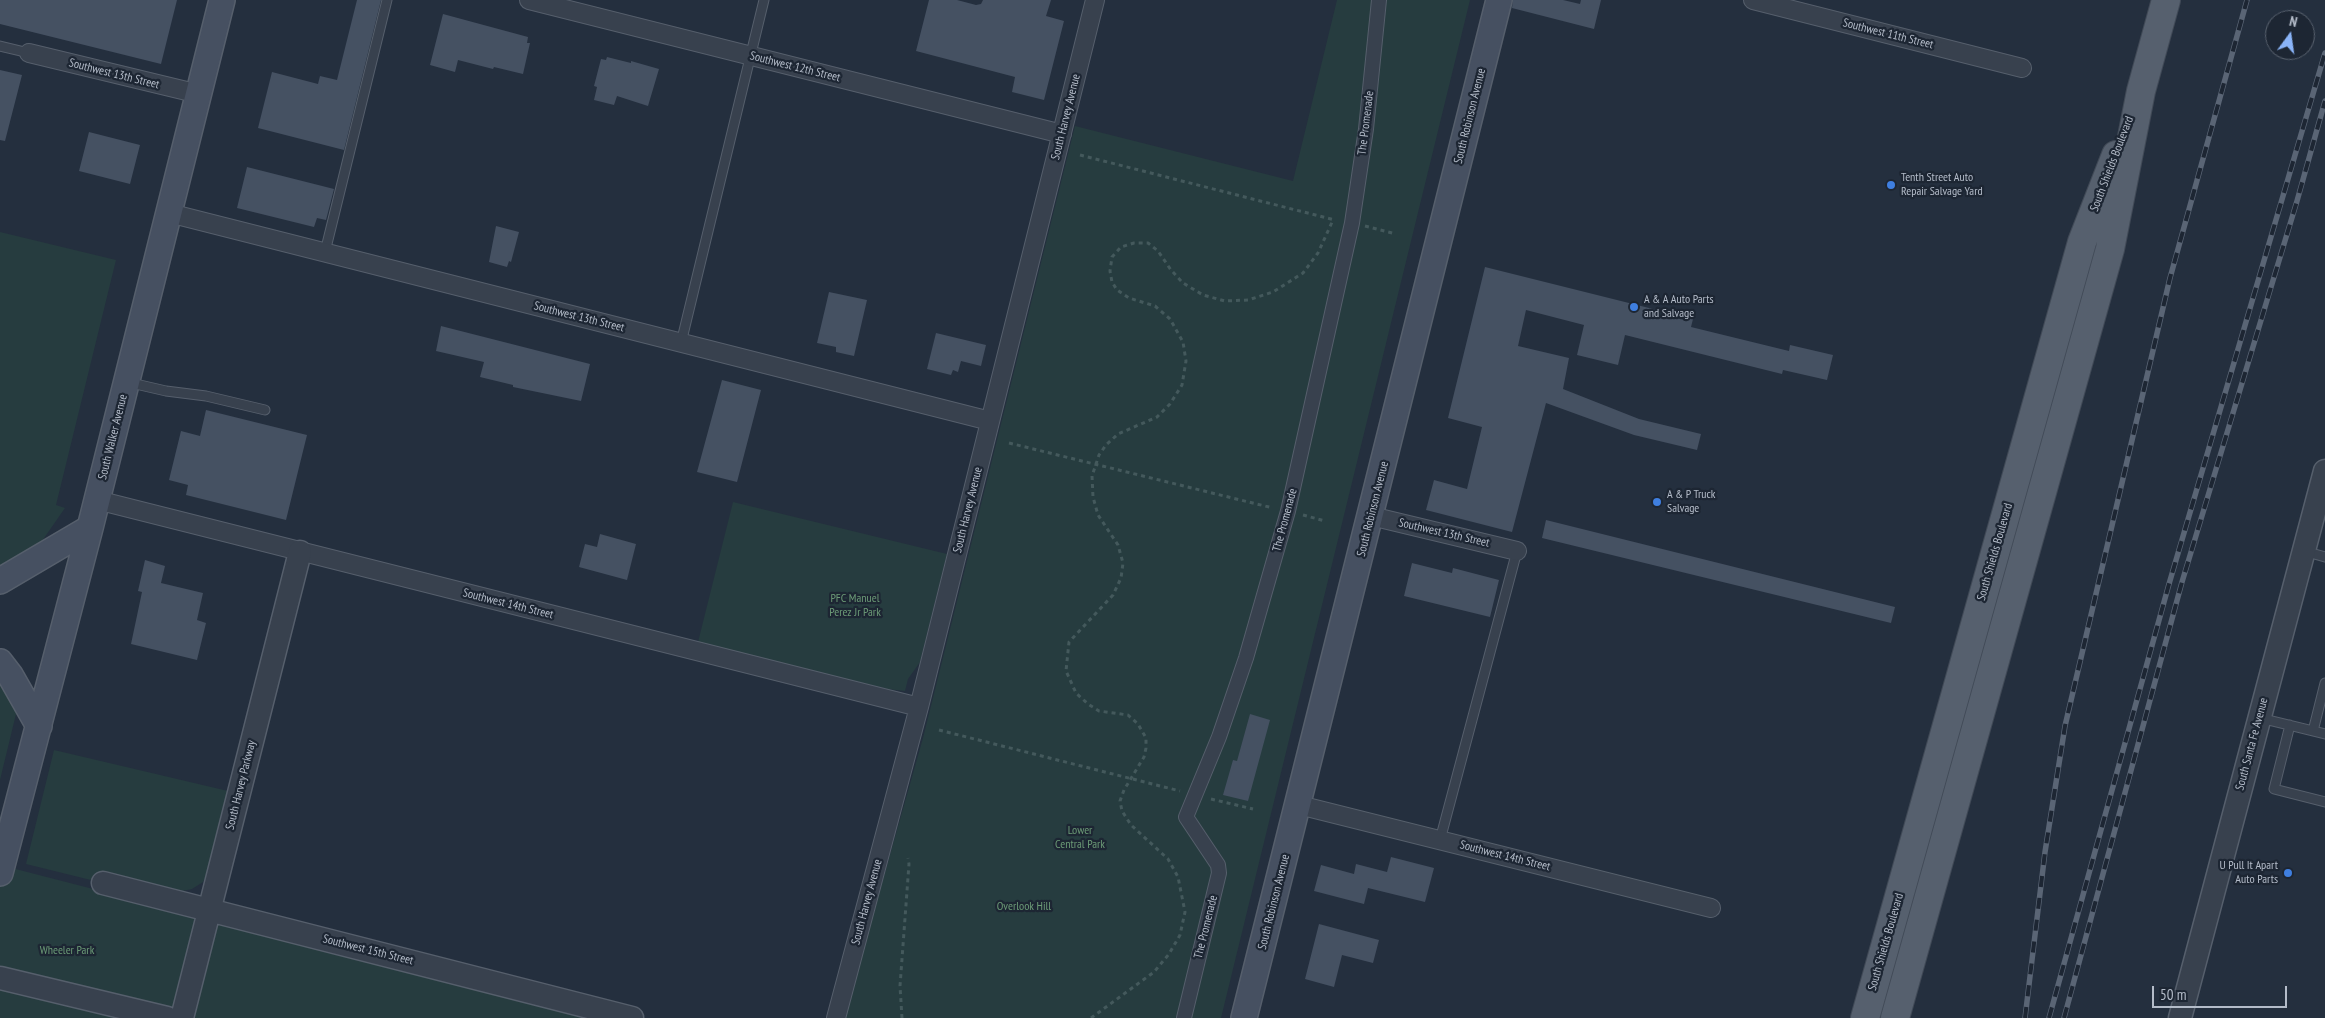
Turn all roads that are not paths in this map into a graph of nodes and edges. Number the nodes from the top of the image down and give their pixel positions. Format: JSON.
{"nodes":[{"id":1,"x":222,"y":0,"type":"edge"},
{"id":2,"x":387,"y":0,"type":"edge"},
{"id":3,"x":529,"y":0,"type":"edge"},
{"id":4,"x":764,"y":0,"type":"edge"},
{"id":5,"x":1095,"y":0,"type":"edge"},
{"id":6,"x":1379,"y":0,"type":"edge"},
{"id":7,"x":1499,"y":0,"type":"edge"},
{"id":8,"x":1753,"y":0,"type":"edge"},
{"id":9,"x":2166,"y":0,"type":"edge"},
{"id":10,"x":0,"y":46,"type":"edge"},
{"id":11,"x":29,"y":53,"type":"joint"},
{"id":12,"x":750,"y":56,"type":"junction"},
{"id":13,"x":2022,"y":68,"type":"dead end"},
{"id":14,"x":2141,"y":91,"type":"junction"},
{"id":15,"x":199,"y":94,"type":"junction"},
{"id":16,"x":1062,"y":134,"type":"junction"},
{"id":17,"x":169,"y":213,"type":"junction"},
{"id":18,"x":325,"y":252,"type":"junction"},
{"id":19,"x":682,"y":343,"type":"junction"},
{"id":20,"x":127,"y":382,"type":"junction"},
{"id":21,"x":266,"y":410,"type":"dead end"},
{"id":22,"x":990,"y":421,"type":"junction"},
{"id":23,"x":2325,"y":471,"type":"edge"},
{"id":24,"x":97,"y":500,"type":"junction"},
{"id":25,"x":1371,"y":516,"type":"junction"},
{"id":26,"x":90,"y":528,"type":"junction"},
{"id":27,"x":1516,"y":551,"type":"joint"},
{"id":28,"x":300,"y":552,"type":"junction"},
{"id":29,"x":2314,"y":554,"type":"edge"},
{"id":30,"x":0,"y":580,"type":"edge"},
{"id":31,"x":0,"y":662,"type":"edge"},
{"id":32,"x":2325,"y":683,"type":"edge"},
{"id":33,"x":919,"y":707,"type":"junction"},
{"id":34,"x":2260,"y":718,"type":"junction"},
{"id":35,"x":2290,"y":725,"type":"junction"},
{"id":36,"x":39,"y":726,"type":"junction"},
{"id":37,"x":2313,"y":731,"type":"junction"},
{"id":38,"x":2325,"y":734,"type":"edge"},
{"id":39,"x":2325,"y":802,"type":"edge"},
{"id":40,"x":1299,"y":805,"type":"junction"},
{"id":41,"x":1440,"y":840,"type":"junction"},
{"id":42,"x":0,"y":873,"type":"edge"},
{"id":43,"x":104,"y":883,"type":"dead end"},
{"id":44,"x":1711,"y":908,"type":"dead end"},
{"id":45,"x":209,"y":910,"type":"junction"},
{"id":46,"x":0,"y":978,"type":"edge"},
{"id":47,"x":600,"y":1014,"type":"edge"},
{"id":48,"x":153,"y":1016,"type":"edge"},
{"id":49,"x":182,"y":1018,"type":"edge"},
{"id":50,"x":632,"y":1018,"type":"edge"},
{"id":51,"x":836,"y":1018,"type":"edge"},
{"id":52,"x":1184,"y":1018,"type":"edge"},
{"id":53,"x":1244,"y":1018,"type":"edge"},
{"id":54,"x":1864,"y":1018,"type":"edge"},
{"id":55,"x":1895,"y":1018,"type":"edge"},
{"id":56,"x":2180,"y":1018,"type":"edge"}],
"edges":[{"from":1,"to":15,"type":"main road","name":"South Walker Avenue"},
{"from":2,"to":18,"type":"lane"},
{"from":3,"to":12,"type":"street","name":"Southwest 12th Street"},
{"from":4,"to":12,"type":"lane"},
{"from":5,"to":16,"type":"street","name":"South Harvey Avenue"},
{"from":6,"to":52,"type":"street","name":"The Promenade"},
{"from":7,"to":25,"type":"main road","name":"South Robinson Avenue"},
{"from":8,"to":13,"type":"street","name":"Southwest 11th Street"},
{"from":9,"to":14,"type":"main road","name":"South Shields Boulevard"},
{"from":10,"to":11,"type":"lane"},
{"from":11,"to":15,"type":"street","name":"Southwest 13th Street"},
{"from":12,"to":16,"type":"street","name":"Southwest 12th Street"},
{"from":12,"to":19,"type":"lane"},
{"from":14,"to":54,"type":"main road","name":"South Shields Boulevard"},
{"from":14,"to":55,"type":"main road","name":"South Shields Boulevard"},
{"from":15,"to":17,"type":"main road","name":"South Walker Avenue"},
{"from":16,"to":22,"type":"street","name":"South Harvey Avenue"},
{"from":17,"to":18,"type":"street","name":"Southwest 13th Street"},
{"from":17,"to":20,"type":"main road","name":"South Walker Avenue"},
{"from":18,"to":19,"type":"street","name":"Southwest 13th Street"},
{"from":19,"to":22,"type":"street","name":"Southwest 13th Street"},
{"from":20,"to":21,"type":"lane"},
{"from":20,"to":24,"type":"main road","name":"South Walker Avenue"},
{"from":22,"to":33,"type":"street","name":"South Harvey Avenue"},
{"from":23,"to":29,"type":"street","name":"South Santa Fe Avenue"},
{"from":24,"to":26,"type":"main road","name":"South Walker Avenue"},
{"from":24,"to":28,"type":"street","name":"Southwest 14th Street"},
{"from":25,"to":27,"type":"street","name":"Southwest 13th Street"},
{"from":25,"to":40,"type":"main road","name":"South Robinson Avenue"},
{"from":26,"to":30,"type":"main road"},
{"from":26,"to":36,"type":"main road","name":"South Walker Avenue"},
{"from":27,"to":41,"type":"lane"},
{"from":28,"to":33,"type":"street","name":"Southwest 14th Street"},
{"from":28,"to":45,"type":"street","name":"South Harvey Parkway"},
{"from":29,"to":34,"type":"street","name":"South Santa Fe Avenue"},
{"from":31,"to":36,"type":"main road"},
{"from":32,"to":37,"type":"lane"},
{"from":33,"to":51,"type":"street","name":"South Harvey Avenue"},
{"from":34,"to":35,"type":"lane"},
{"from":34,"to":56,"type":"street","name":"South Santa Fe Avenue"},
{"from":35,"to":37,"type":"lane"},
{"from":35,"to":39,"type":"lane"},
{"from":36,"to":42,"type":"main road","name":"South Walker Avenue"},
{"from":37,"to":38,"type":"lane"},
{"from":40,"to":41,"type":"street","name":"Southwest 14th Street"},
{"from":40,"to":53,"type":"main road","name":"South Robinson Avenue"},
{"from":41,"to":44,"type":"street","name":"Southwest 14th Street"},
{"from":43,"to":45,"type":"street","name":"Southwest 15th Street"},
{"from":45,"to":47,"type":"street","name":"Southwest 15th Street"},
{"from":45,"to":49,"type":"street","name":"South Harvey Parkway"},
{"from":46,"to":48,"type":"street"},
{"from":47,"to":50,"type":"street","name":"Southwest 15th Street"}]}
